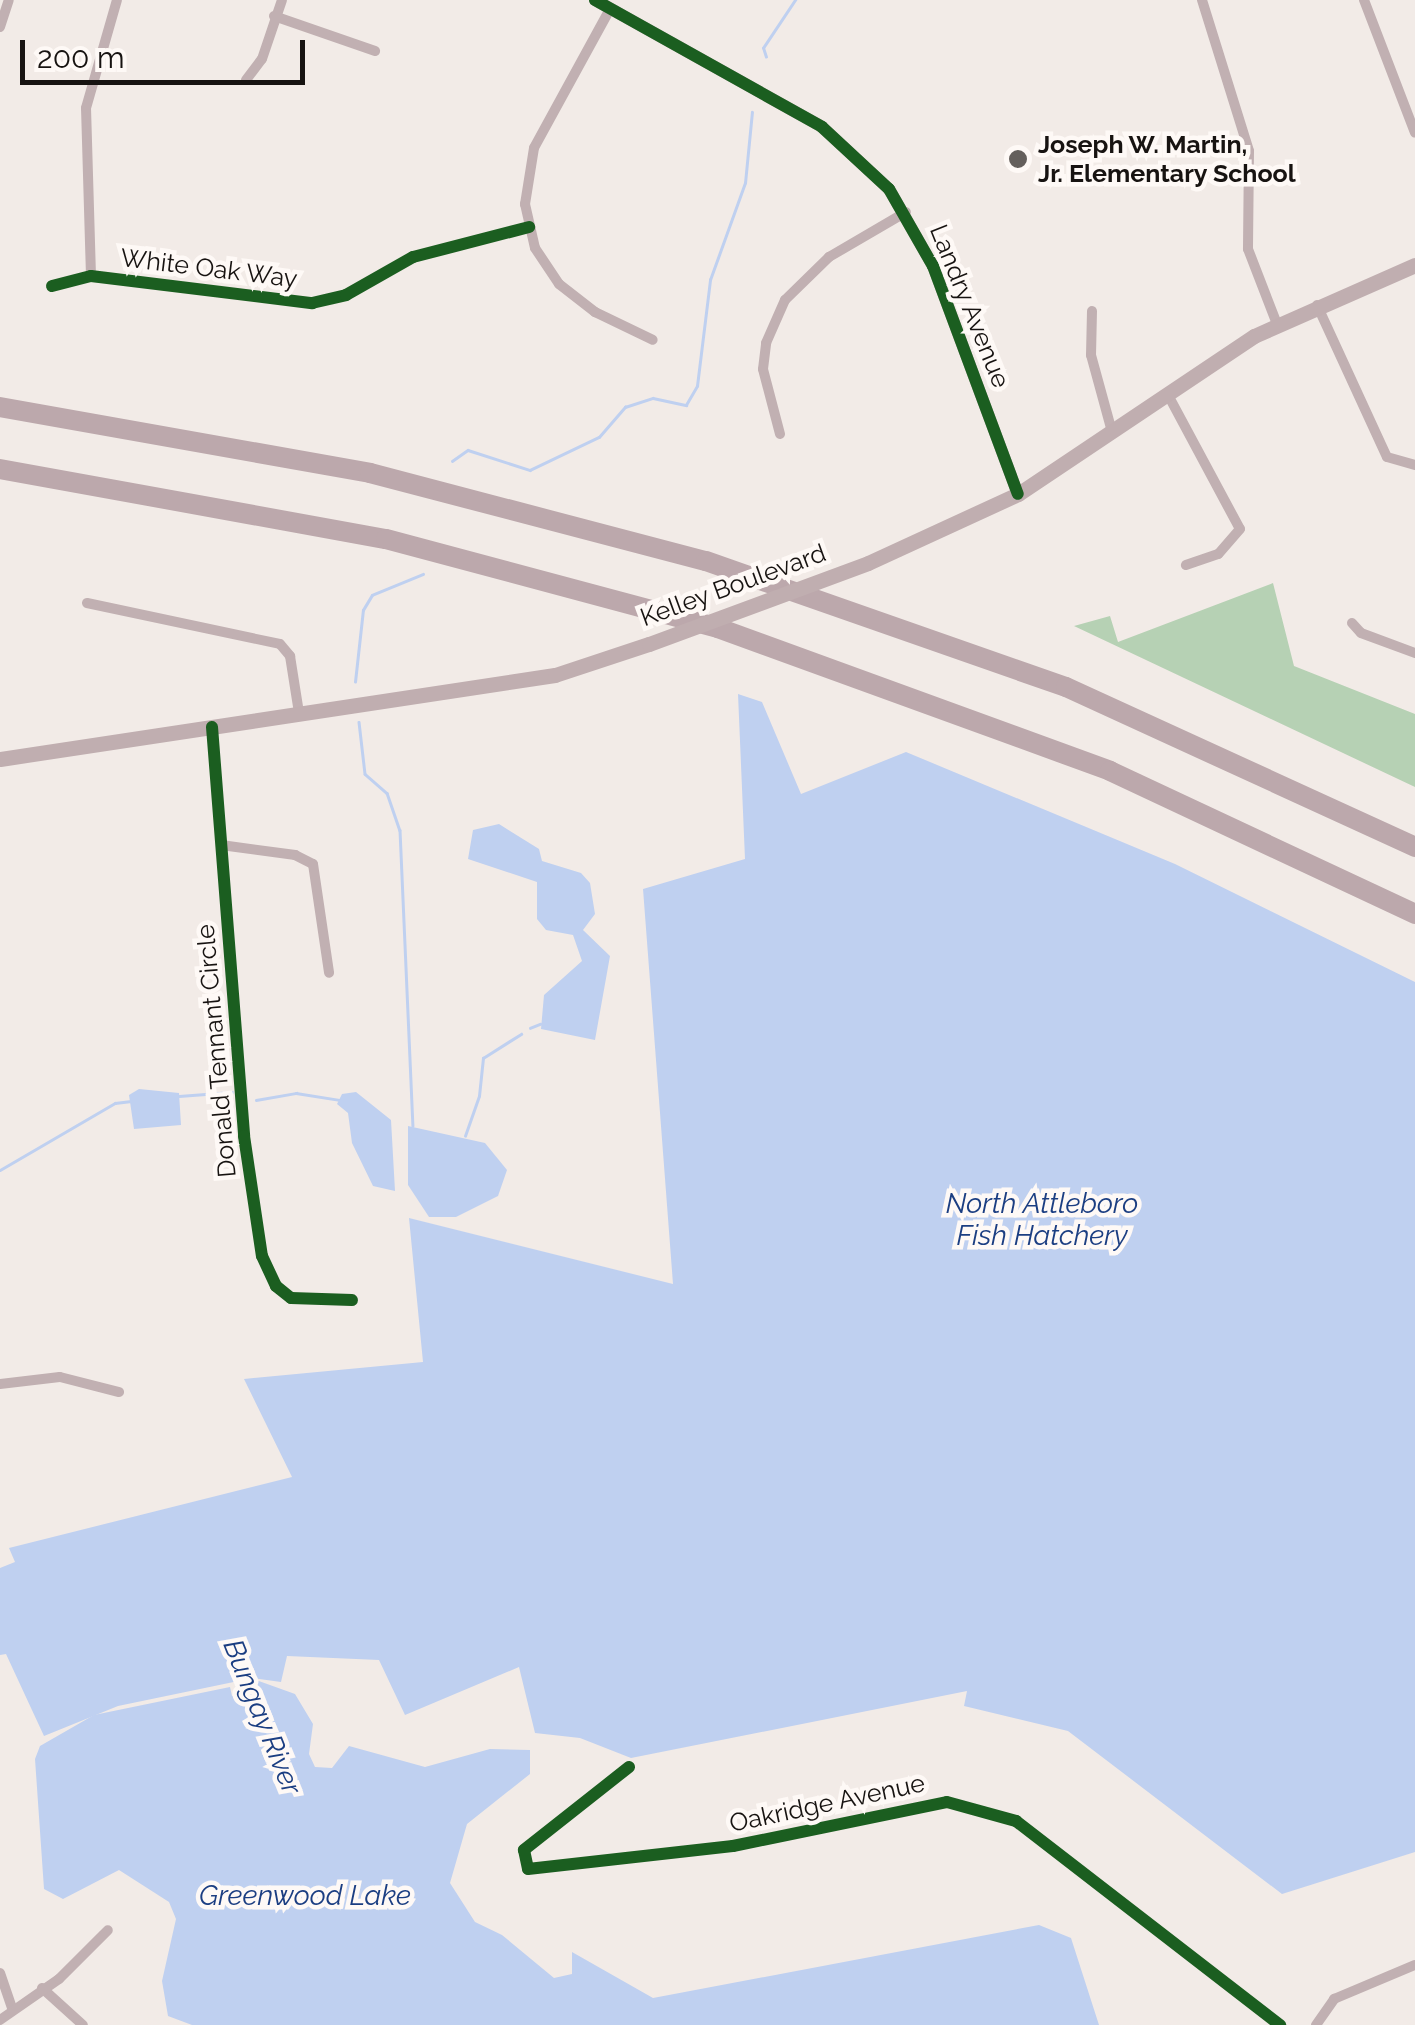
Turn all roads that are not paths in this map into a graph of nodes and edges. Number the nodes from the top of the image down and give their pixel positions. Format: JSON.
{"nodes":[{"id":1,"x":8,"y":0,"type":"edge"},
{"id":2,"x":118,"y":0,"type":"edge"},
{"id":3,"x":282,"y":0,"type":"edge"},
{"id":4,"x":595,"y":0,"type":"edge"},
{"id":5,"x":1202,"y":0,"type":"edge"},
{"id":6,"x":1364,"y":0,"type":"edge"},
{"id":7,"x":610,"y":8,"type":"junction"},
{"id":8,"x":274,"y":16,"type":"junction"},
{"id":9,"x":0,"y":27,"type":"edge"},
{"id":10,"x":375,"y":52,"type":"dead end"},
{"id":11,"x":246,"y":80,"type":"dead end"},
{"id":12,"x":1415,"y":133,"type":"edge"},
{"id":13,"x":907,"y":212,"type":"junction"},
{"id":14,"x":529,"y":227,"type":"junction"},
{"id":15,"x":1415,"y":264,"type":"edge"},
{"id":16,"x":91,"y":276,"type":"junction"},
{"id":17,"x":52,"y":286,"type":"dead end"},
{"id":18,"x":1316,"y":304,"type":"junction"},
{"id":19,"x":1092,"y":311,"type":"dead end"},
{"id":20,"x":1277,"y":324,"type":"junction"},
{"id":21,"x":653,"y":340,"type":"dead end"},
{"id":22,"x":1167,"y":393,"type":"junction"},
{"id":23,"x":0,"y":408,"type":"edge"},
{"id":24,"x":1112,"y":432,"type":"junction"},
{"id":25,"x":780,"y":434,"type":"dead end"},
{"id":26,"x":1415,"y":465,"type":"edge"},
{"id":27,"x":0,"y":468,"type":"edge"},
{"id":28,"x":1018,"y":494,"type":"junction"},
{"id":29,"x":1186,"y":565,"type":"dead end"},
{"id":30,"x":86,"y":603,"type":"dead end"},
{"id":31,"x":1352,"y":623,"type":"dead end"},
{"id":32,"x":1415,"y":653,"type":"edge"},
{"id":33,"x":299,"y":714,"type":"junction"},
{"id":34,"x":212,"y":727,"type":"junction"},
{"id":35,"x":0,"y":759,"type":"edge"},
{"id":36,"x":1258,"y":770,"type":"junction"},
{"id":37,"x":1415,"y":834,"type":"edge"},
{"id":38,"x":221,"y":845,"type":"junction"},
{"id":39,"x":1415,"y":846,"type":"edge"},
{"id":40,"x":1415,"y":914,"type":"edge"},
{"id":41,"x":329,"y":972,"type":"dead end"},
{"id":42,"x":352,"y":1300,"type":"dead end"},
{"id":43,"x":0,"y":1384,"type":"edge"},
{"id":44,"x":118,"y":1392,"type":"dead end"},
{"id":45,"x":630,"y":1767,"type":"dead end"},
{"id":46,"x":108,"y":1930,"type":"dead end"},
{"id":47,"x":1415,"y":1964,"type":"edge"},
{"id":48,"x":0,"y":1972,"type":"edge"},
{"id":49,"x":42,"y":1988,"type":"junction"},
{"id":50,"x":12,"y":2008,"type":"junction"},
{"id":51,"x":0,"y":2020,"type":"edge"},
{"id":52,"x":82,"y":2025,"type":"edge"},
{"id":53,"x":1280,"y":2025,"type":"edge"},
{"id":54,"x":1316,"y":2025,"type":"edge"}],
"edges":[{"from":1,"to":9,"type":"street"},
{"from":2,"to":16,"type":"street"},
{"from":3,"to":8,"type":"street"},
{"from":4,"to":7,"type":"street","name":"Landry Avenue"},
{"from":5,"to":20,"type":"street"},
{"from":6,"to":12,"type":"street"},
{"from":7,"to":13,"type":"street","name":"Landry Avenue"},
{"from":7,"to":14,"type":"street"},
{"from":8,"to":10,"type":"street"},
{"from":8,"to":11,"type":"street"},
{"from":13,"to":25,"type":"street"},
{"from":13,"to":28,"type":"street","name":"Landry Avenue"},
{"from":14,"to":16,"type":"street","name":"White Oak Way"},
{"from":14,"to":21,"type":"street"},
{"from":15,"to":18,"type":"main road","name":"Kelley Boulevard"},
{"from":16,"to":17,"type":"street","name":"White Oak Way"},
{"from":18,"to":20,"type":"main road","name":"Kelley Boulevard"},
{"from":18,"to":26,"type":"street"},
{"from":19,"to":24,"type":"street"},
{"from":20,"to":22,"type":"main road","name":"Kelley Boulevard"},
{"from":22,"to":24,"type":"main road","name":"Kelley Boulevard"},
{"from":22,"to":29,"type":"street"},
{"from":23,"to":36,"type":"highway"},
{"from":24,"to":28,"type":"main road","name":"Kelley Boulevard"},
{"from":27,"to":40,"type":"highway"},
{"from":28,"to":33,"type":"main road","name":"Kelley Boulevard","bridge":true},
{"from":30,"to":33,"type":"street"},
{"from":31,"to":32,"type":"street"},
{"from":33,"to":34,"type":"main road","name":"Kelley Boulevard"},
{"from":34,"to":35,"type":"main road","name":"Kelley Boulevard"},
{"from":34,"to":38,"type":"street","name":"Donald Tennant Circle"},
{"from":36,"to":37,"type":"highway"},
{"from":36,"to":39,"type":"highway"},
{"from":38,"to":41,"type":"street"},
{"from":38,"to":42,"type":"street","name":"Donald Tennant Circle"},
{"from":43,"to":44,"type":"street"},
{"from":45,"to":53,"type":"street","name":"Oakridge Avenue"},
{"from":46,"to":49,"type":"street"},
{"from":47,"to":54,"type":"street"},
{"from":48,"to":50,"type":"street"},
{"from":49,"to":50,"type":"street"},
{"from":49,"to":52,"type":"street"},
{"from":50,"to":51,"type":"street"}]}
